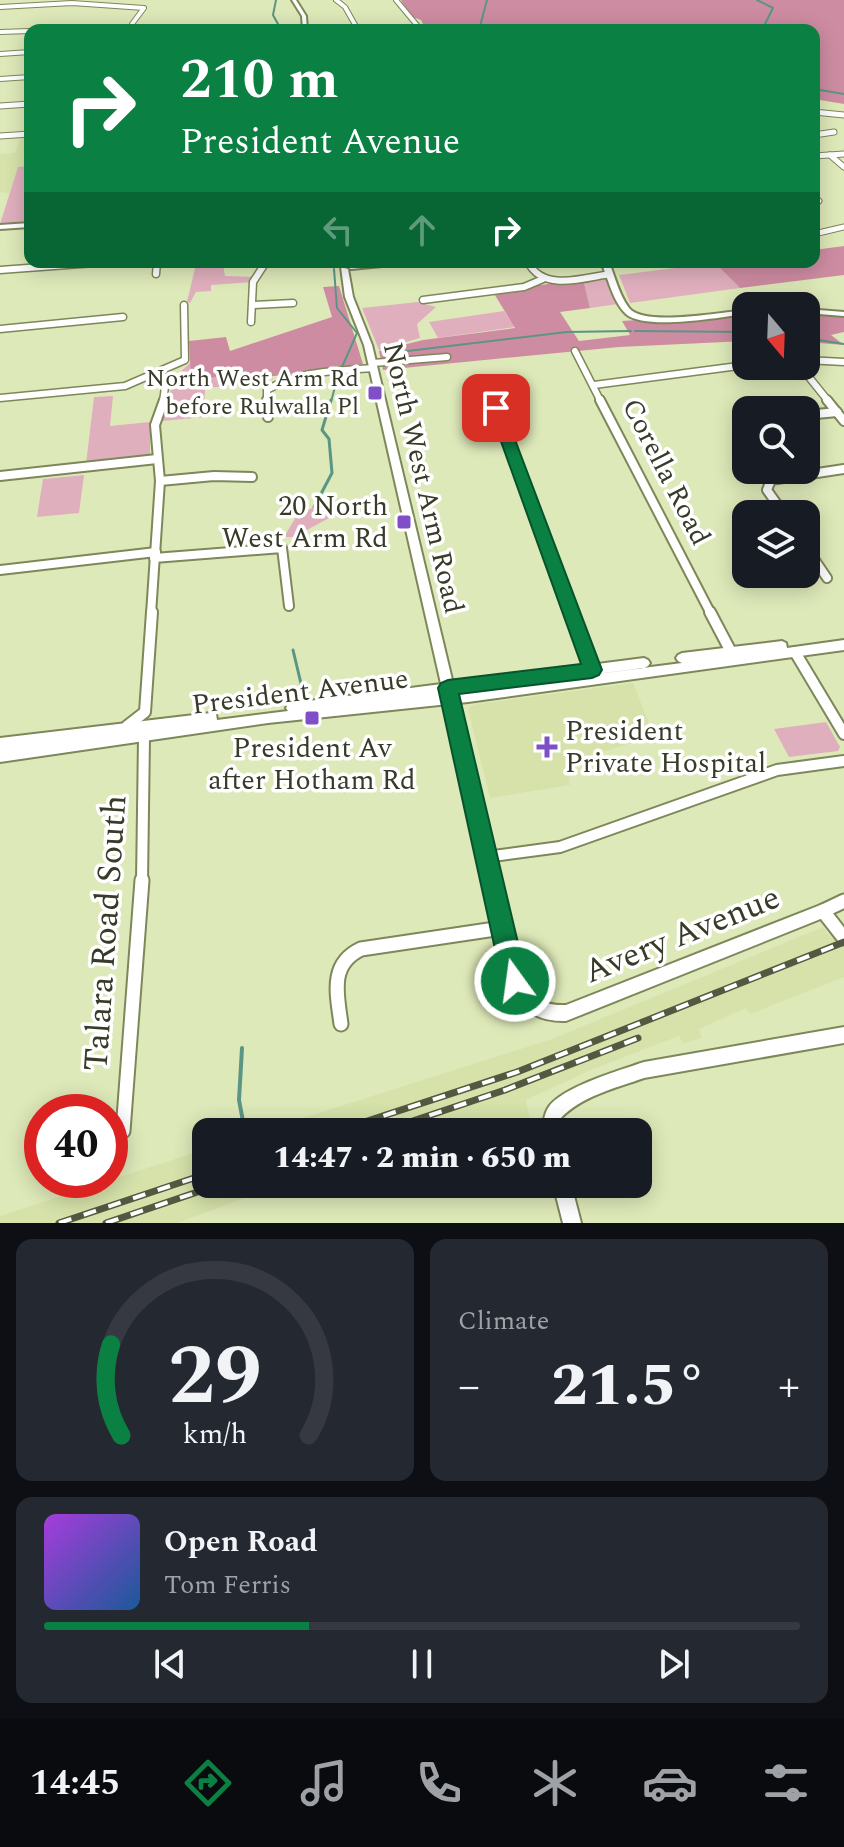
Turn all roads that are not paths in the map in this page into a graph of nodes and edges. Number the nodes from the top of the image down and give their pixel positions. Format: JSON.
{"nodes":[{"id":1,"x":294,"y":0,"type":"edge"},
{"id":2,"x":336,"y":0,"type":"edge"},
{"id":3,"x":396,"y":0,"type":"edge"},
{"id":4,"x":0,"y":7,"type":"edge"},
{"id":5,"x":132,"y":24,"type":"edge"},
{"id":6,"x":304,"y":24,"type":"edge"},
{"id":7,"x":355,"y":24,"type":"edge"},
{"id":8,"x":418,"y":24,"type":"edge"},
{"id":9,"x":24,"y":31,"type":"edge"},
{"id":10,"x":0,"y":32,"type":"edge"},
{"id":11,"x":24,"y":52,"type":"edge"},
{"id":12,"x":0,"y":54,"type":"edge"},
{"id":13,"x":24,"y":77,"type":"edge"},
{"id":14,"x":0,"y":79,"type":"edge"},
{"id":15,"x":24,"y":104,"type":"edge"},
{"id":16,"x":0,"y":106,"type":"edge"},
{"id":17,"x":820,"y":113,"type":"edge"},
{"id":18,"x":844,"y":115,"type":"edge"},
{"id":19,"x":834,"y":132,"type":"dead end"},
{"id":20,"x":24,"y":134,"type":"edge"},
{"id":21,"x":820,"y":134,"type":"edge"},
{"id":22,"x":0,"y":136,"type":"edge"},
{"id":23,"x":844,"y":154,"type":"edge"},
{"id":24,"x":830,"y":155,"type":"junction"},
{"id":25,"x":820,"y":156,"type":"edge"},
{"id":26,"x":844,"y":167,"type":"edge"},
{"id":27,"x":24,"y":225,"type":"edge"},
{"id":28,"x":0,"y":227,"type":"edge"},
{"id":29,"x":844,"y":227,"type":"edge"},
{"id":30,"x":820,"y":233,"type":"edge"},
{"id":31,"x":28,"y":268,"type":"edge"},
{"id":32,"x":42,"y":268,"type":"edge"},
{"id":33,"x":95,"y":268,"type":"edge"},
{"id":34,"x":156,"y":268,"type":"edge"},
{"id":35,"x":262,"y":268,"type":"edge"},
{"id":36,"x":344,"y":268,"type":"edge"},
{"id":37,"x":531,"y":268,"type":"edge"},
{"id":38,"x":608,"y":268,"type":"edge"},
{"id":39,"x":0,"y":270,"type":"edge"},
{"id":40,"x":156,"y":274,"type":"dead end"},
{"id":41,"x":610,"y":274,"type":"junction"},
{"id":42,"x":94,"y":275,"type":"dead end"},
{"id":43,"x":40,"y":279,"type":"dead end"},
{"id":44,"x":543,"y":279,"type":"junction"},
{"id":45,"x":423,"y":300,"type":"dead end"},
{"id":46,"x":293,"y":303,"type":"dead end"},
{"id":47,"x":184,"y":305,"type":"dead end"},
{"id":48,"x":253,"y":305,"type":"junction"},
{"id":49,"x":820,"y":312,"type":"edge"},
{"id":50,"x":732,"y":313,"type":"edge"},
{"id":51,"x":844,"y":314,"type":"edge"},
{"id":52,"x":124,"y":319,"type":"dead end"},
{"id":53,"x":251,"y":322,"type":"dead end"},
{"id":54,"x":0,"y":329,"type":"edge"},
{"id":55,"x":575,"y":351,"type":"dead end"},
{"id":56,"x":447,"y":357,"type":"dead end"},
{"id":57,"x":820,"y":361,"type":"edge"},
{"id":58,"x":844,"y":362,"type":"edge"},
{"id":59,"x":373,"y":365,"type":"junction"},
{"id":60,"x":732,"y":367,"type":"edge"},
{"id":61,"x":159,"y":373,"type":"junction"},
{"id":62,"x":811,"y":380,"type":"edge"},
{"id":63,"x":594,"y":385,"type":"junction"},
{"id":64,"x":0,"y":398,"type":"edge"},
{"id":65,"x":496,"y":408,"type":"dead end"},
{"id":66,"x":837,"y":412,"type":"junction"},
{"id":67,"x":820,"y":414,"type":"edge"},
{"id":68,"x":268,"y":417,"type":"dead end"},
{"id":69,"x":844,"y":421,"type":"edge"},
{"id":70,"x":157,"y":459,"type":"junction"},
{"id":71,"x":844,"y":469,"type":"edge"},
{"id":72,"x":0,"y":476,"type":"edge"},
{"id":73,"x":252,"y":477,"type":"dead end"},
{"id":74,"x":160,"y":481,"type":"junction"},
{"id":75,"x":774,"y":500,"type":"edge"},
{"id":76,"x":155,"y":555,"type":"junction"},
{"id":77,"x":820,"y":568,"type":"edge"},
{"id":78,"x":0,"y":570,"type":"edge"},
{"id":79,"x":827,"y":578,"type":"dead end"},
{"id":80,"x":289,"y":606,"type":"dead end"},
{"id":81,"x":844,"y":639,"type":"edge"},
{"id":82,"x":844,"y":645,"type":"edge"},
{"id":83,"x":795,"y":652,"type":"junction"},
{"id":84,"x":732,"y":655,"type":"junction"},
{"id":85,"x":594,"y":675,"type":"junction"},
{"id":86,"x":449,"y":694,"type":"junction"},
{"id":87,"x":145,"y":712,"type":"junction"},
{"id":88,"x":157,"y":725,"type":"junction"},
{"id":89,"x":121,"y":729,"type":"junction"},
{"id":90,"x":844,"y":734,"type":"edge"},
{"id":91,"x":61,"y":735,"type":"junction"},
{"id":92,"x":144,"y":738,"type":"junction"},
{"id":93,"x":0,"y":744,"type":"edge"},
{"id":94,"x":0,"y":756,"type":"edge"},
{"id":95,"x":844,"y":761,"type":"edge"},
{"id":96,"x":486,"y":857,"type":"junction"},
{"id":97,"x":844,"y":901,"type":"edge"},
{"id":98,"x":828,"y":917,"type":"junction"},
{"id":99,"x":502,"y":928,"type":"junction"},
{"id":100,"x":844,"y":938,"type":"edge"},
{"id":101,"x":540,"y":1010,"type":"joint"},
{"id":102,"x":341,"y":1024,"type":"dead end"},
{"id":103,"x":844,"y":1035,"type":"edge"},
{"id":104,"x":126,"y":1094,"type":"edge"},
{"id":105,"x":554,"y":1118,"type":"edge"},
{"id":106,"x":566,"y":1198,"type":"edge"},
{"id":107,"x":572,"y":1223,"type":"edge"}],
"edges":[{"from":1,"to":6,"type":"street"},
{"from":2,"to":7,"type":"street"},
{"from":3,"to":8,"type":"street"},
{"from":4,"to":5,"type":"street"},
{"from":9,"to":10,"type":"street"},
{"from":11,"to":12,"type":"street"},
{"from":13,"to":14,"type":"street"},
{"from":15,"to":16,"type":"street"},
{"from":17,"to":18,"type":"street"},
{"from":19,"to":21,"type":"street"},
{"from":20,"to":22,"type":"street"},
{"from":23,"to":24,"type":"street"},
{"from":24,"to":25,"type":"street"},
{"from":24,"to":26,"type":"street"},
{"from":27,"to":28,"type":"street"},
{"from":29,"to":30,"type":"street"},
{"from":31,"to":39,"type":"street"},
{"from":32,"to":43,"type":"street"},
{"from":33,"to":42,"type":"street"},
{"from":34,"to":40,"type":"street"},
{"from":35,"to":48,"type":"street"},
{"from":36,"to":59,"type":"street","name":"North West Arm Road"},
{"from":37,"to":44,"type":"street"},
{"from":38,"to":41,"type":"street"},
{"from":41,"to":44,"type":"street"},
{"from":41,"to":50,"type":"street"},
{"from":44,"to":45,"type":"street"},
{"from":46,"to":48,"type":"street"},
{"from":47,"to":61,"type":"street"},
{"from":48,"to":53,"type":"street"},
{"from":49,"to":51,"type":"street"},
{"from":52,"to":54,"type":"street"},
{"from":55,"to":63,"type":"street","name":"Corella Road"},
{"from":56,"to":59,"type":"street"},
{"from":57,"to":58,"type":"street"},
{"from":59,"to":68,"type":"street"},
{"from":59,"to":86,"type":"street","name":"North West Arm Road"},
{"from":60,"to":63,"type":"street"},
{"from":61,"to":64,"type":"street"},
{"from":61,"to":70,"type":"street"},
{"from":62,"to":66,"type":"street"},
{"from":63,"to":84,"type":"street","name":"Corella Road"},
{"from":65,"to":85,"type":"street"},
{"from":66,"to":67,"type":"street"},
{"from":66,"to":69,"type":"street"},
{"from":70,"to":72,"type":"street"},
{"from":70,"to":74,"type":"street"},
{"from":71,"to":75,"type":"street"},
{"from":73,"to":74,"type":"street"},
{"from":74,"to":76,"type":"street"},
{"from":76,"to":78,"type":"street"},
{"from":76,"to":80,"type":"street"},
{"from":76,"to":87,"type":"street"},
{"from":77,"to":79,"type":"street"},
{"from":81,"to":84,"type":"main road","name":"President Avenue"},
{"from":82,"to":83,"type":"main road","name":"President Avenue"},
{"from":83,"to":84,"type":"main road","name":"President Avenue"},
{"from":83,"to":90,"type":"street"},
{"from":84,"to":85,"type":"main road","name":"President Avenue"},
{"from":85,"to":86,"type":"main road","name":"President Avenue"},
{"from":86,"to":88,"type":"main road","name":"President Avenue"},
{"from":86,"to":92,"type":"main road","name":"President Avenue"},
{"from":86,"to":96,"type":"street","name":"North West Arm Road"},
{"from":87,"to":88,"type":"street"},
{"from":87,"to":89,"type":"street"},
{"from":88,"to":89,"type":"main road","name":"President Avenue"},
{"from":89,"to":91,"type":"main road","name":"President Avenue"},
{"from":91,"to":92,"type":"main road"},
{"from":91,"to":93,"type":"main road","name":"President Avenue"},
{"from":92,"to":94,"type":"main road","name":"President Avenue"},
{"from":92,"to":104,"type":"street","name":"Talara Road South"},
{"from":95,"to":96,"type":"street"},
{"from":96,"to":99,"type":"street","name":"North West Arm Road"},
{"from":97,"to":98,"type":"street","name":"Avery Avenue"},
{"from":98,"to":100,"type":"street"},
{"from":98,"to":101,"type":"street","name":"Avery Avenue"},
{"from":99,"to":101,"type":"street","name":"North West Arm Road"},
{"from":99,"to":102,"type":"street"},
{"from":103,"to":105,"type":"street"},
{"from":106,"to":107,"type":"street"}]}
